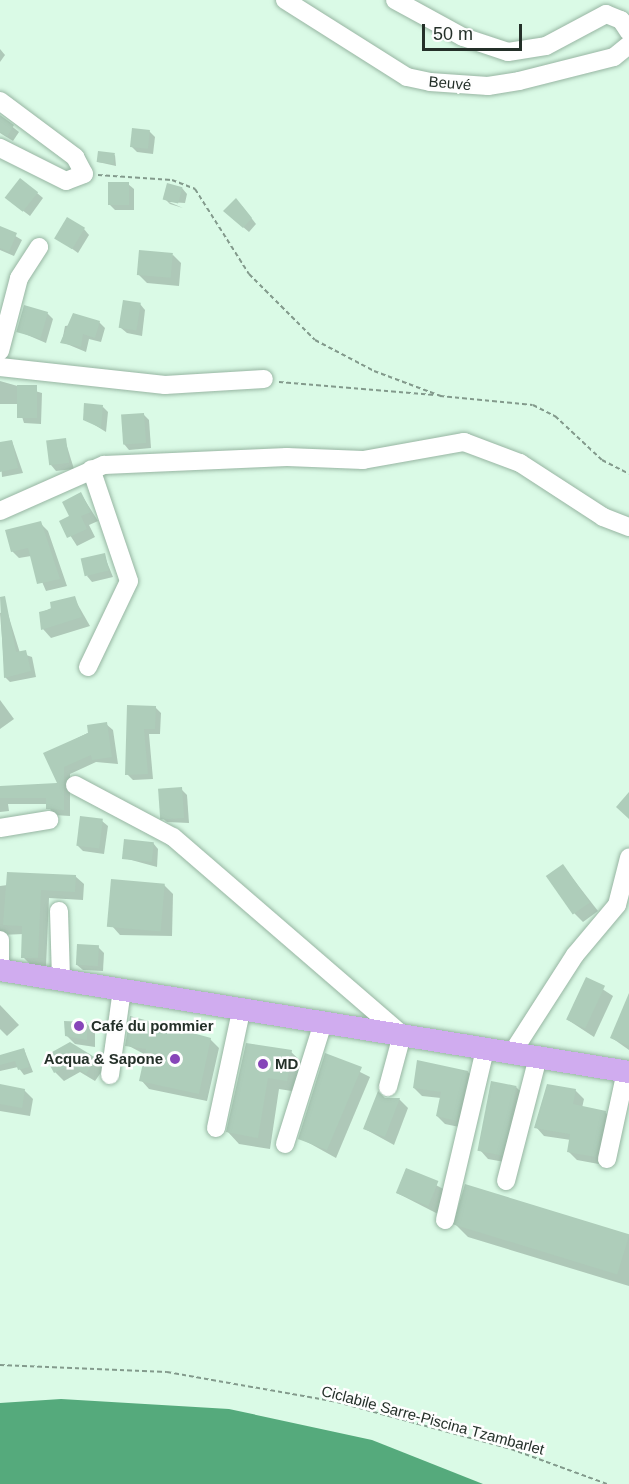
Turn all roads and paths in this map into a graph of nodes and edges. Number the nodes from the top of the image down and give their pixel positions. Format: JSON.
{"nodes":[{"id":1,"x":285,"y":0,"type":"edge"},
{"id":2,"x":395,"y":0,"type":"edge"},
{"id":3,"x":629,"y":32,"type":"edge"},
{"id":4,"x":629,"y":45,"type":"edge"},
{"id":5,"x":0,"y":101,"type":"edge"},
{"id":6,"x":0,"y":148,"type":"edge"},
{"id":7,"x":84,"y":174,"type":"junction"},
{"id":8,"x":39,"y":247,"type":"dead end"},
{"id":9,"x":0,"y":351,"type":"edge"},
{"id":10,"x":0,"y":368,"type":"edge"},
{"id":11,"x":264,"y":380,"type":"joint"},
{"id":12,"x":441,"y":396,"type":"junction"},
{"id":13,"x":91,"y":469,"type":"junction"},
{"id":14,"x":629,"y":474,"type":"edge"},
{"id":15,"x":0,"y":511,"type":"edge"},
{"id":16,"x":629,"y":526,"type":"edge"},
{"id":17,"x":88,"y":667,"type":"dead end"},
{"id":18,"x":75,"y":785,"type":"dead end"},
{"id":19,"x":49,"y":820,"type":"dead end"},
{"id":20,"x":0,"y":828,"type":"edge"},
{"id":21,"x":629,"y":858,"type":"edge"},
{"id":22,"x":59,"y":911,"type":"dead end"},
{"id":23,"x":0,"y":940,"type":"edge"},
{"id":24,"x":0,"y":970,"type":"edge"},
{"id":25,"x":61,"y":980,"type":"junction"},
{"id":26,"x":122,"y":990,"type":"junction"},
{"id":27,"x":241,"y":1011,"type":"junction"},
{"id":28,"x":323,"y":1023,"type":"junction"},
{"id":29,"x":402,"y":1035,"type":"junction"},
{"id":30,"x":485,"y":1049,"type":"junction"},
{"id":31,"x":512,"y":1053,"type":"junction"},
{"id":32,"x":538,"y":1057,"type":"junction"},
{"id":33,"x":627,"y":1072,"type":"edge"},
{"id":34,"x":110,"y":1075,"type":"dead end"},
{"id":35,"x":388,"y":1087,"type":"dead end"},
{"id":36,"x":216,"y":1128,"type":"dead end"},
{"id":37,"x":285,"y":1144,"type":"dead end"},
{"id":38,"x":607,"y":1159,"type":"dead end"},
{"id":39,"x":506,"y":1181,"type":"dead end"},
{"id":40,"x":445,"y":1220,"type":"dead end"},
{"id":41,"x":0,"y":1365,"type":"edge"},
{"id":42,"x":607,"y":1484,"type":"edge"}],
"edges":[{"from":1,"to":4,"type":"street","name":"Beuvé"},
{"from":2,"to":3,"type":"street"},
{"from":5,"to":7,"type":"street"},
{"from":6,"to":7,"type":"street"},
{"from":7,"to":12,"type":"path"},
{"from":8,"to":9,"type":"street"},
{"from":10,"to":11,"type":"street"},
{"from":11,"to":12,"type":"path"},
{"from":12,"to":14,"type":"path"},
{"from":13,"to":15,"type":"street"},
{"from":13,"to":16,"type":"street"},
{"from":13,"to":17,"type":"street"},
{"from":18,"to":29,"type":"street"},
{"from":19,"to":20,"type":"street"},
{"from":21,"to":31,"type":"street"},
{"from":22,"to":25,"type":"street"},
{"from":23,"to":24,"type":"street"},
{"from":24,"to":25,"type":"main road"},
{"from":25,"to":26,"type":"main road"},
{"from":26,"to":27,"type":"main road"},
{"from":26,"to":34,"type":"street"},
{"from":27,"to":28,"type":"main road"},
{"from":27,"to":36,"type":"street"},
{"from":28,"to":29,"type":"main road"},
{"from":28,"to":37,"type":"street"},
{"from":29,"to":30,"type":"main road"},
{"from":29,"to":35,"type":"street"},
{"from":30,"to":31,"type":"main road"},
{"from":30,"to":40,"type":"street"},
{"from":31,"to":32,"type":"main road"},
{"from":32,"to":33,"type":"main road"},
{"from":32,"to":39,"type":"street"},
{"from":33,"to":38,"type":"street"},
{"from":41,"to":42,"type":"path","name":"Ciclabile Sarre-Piscina Tzambarlet"}]}
